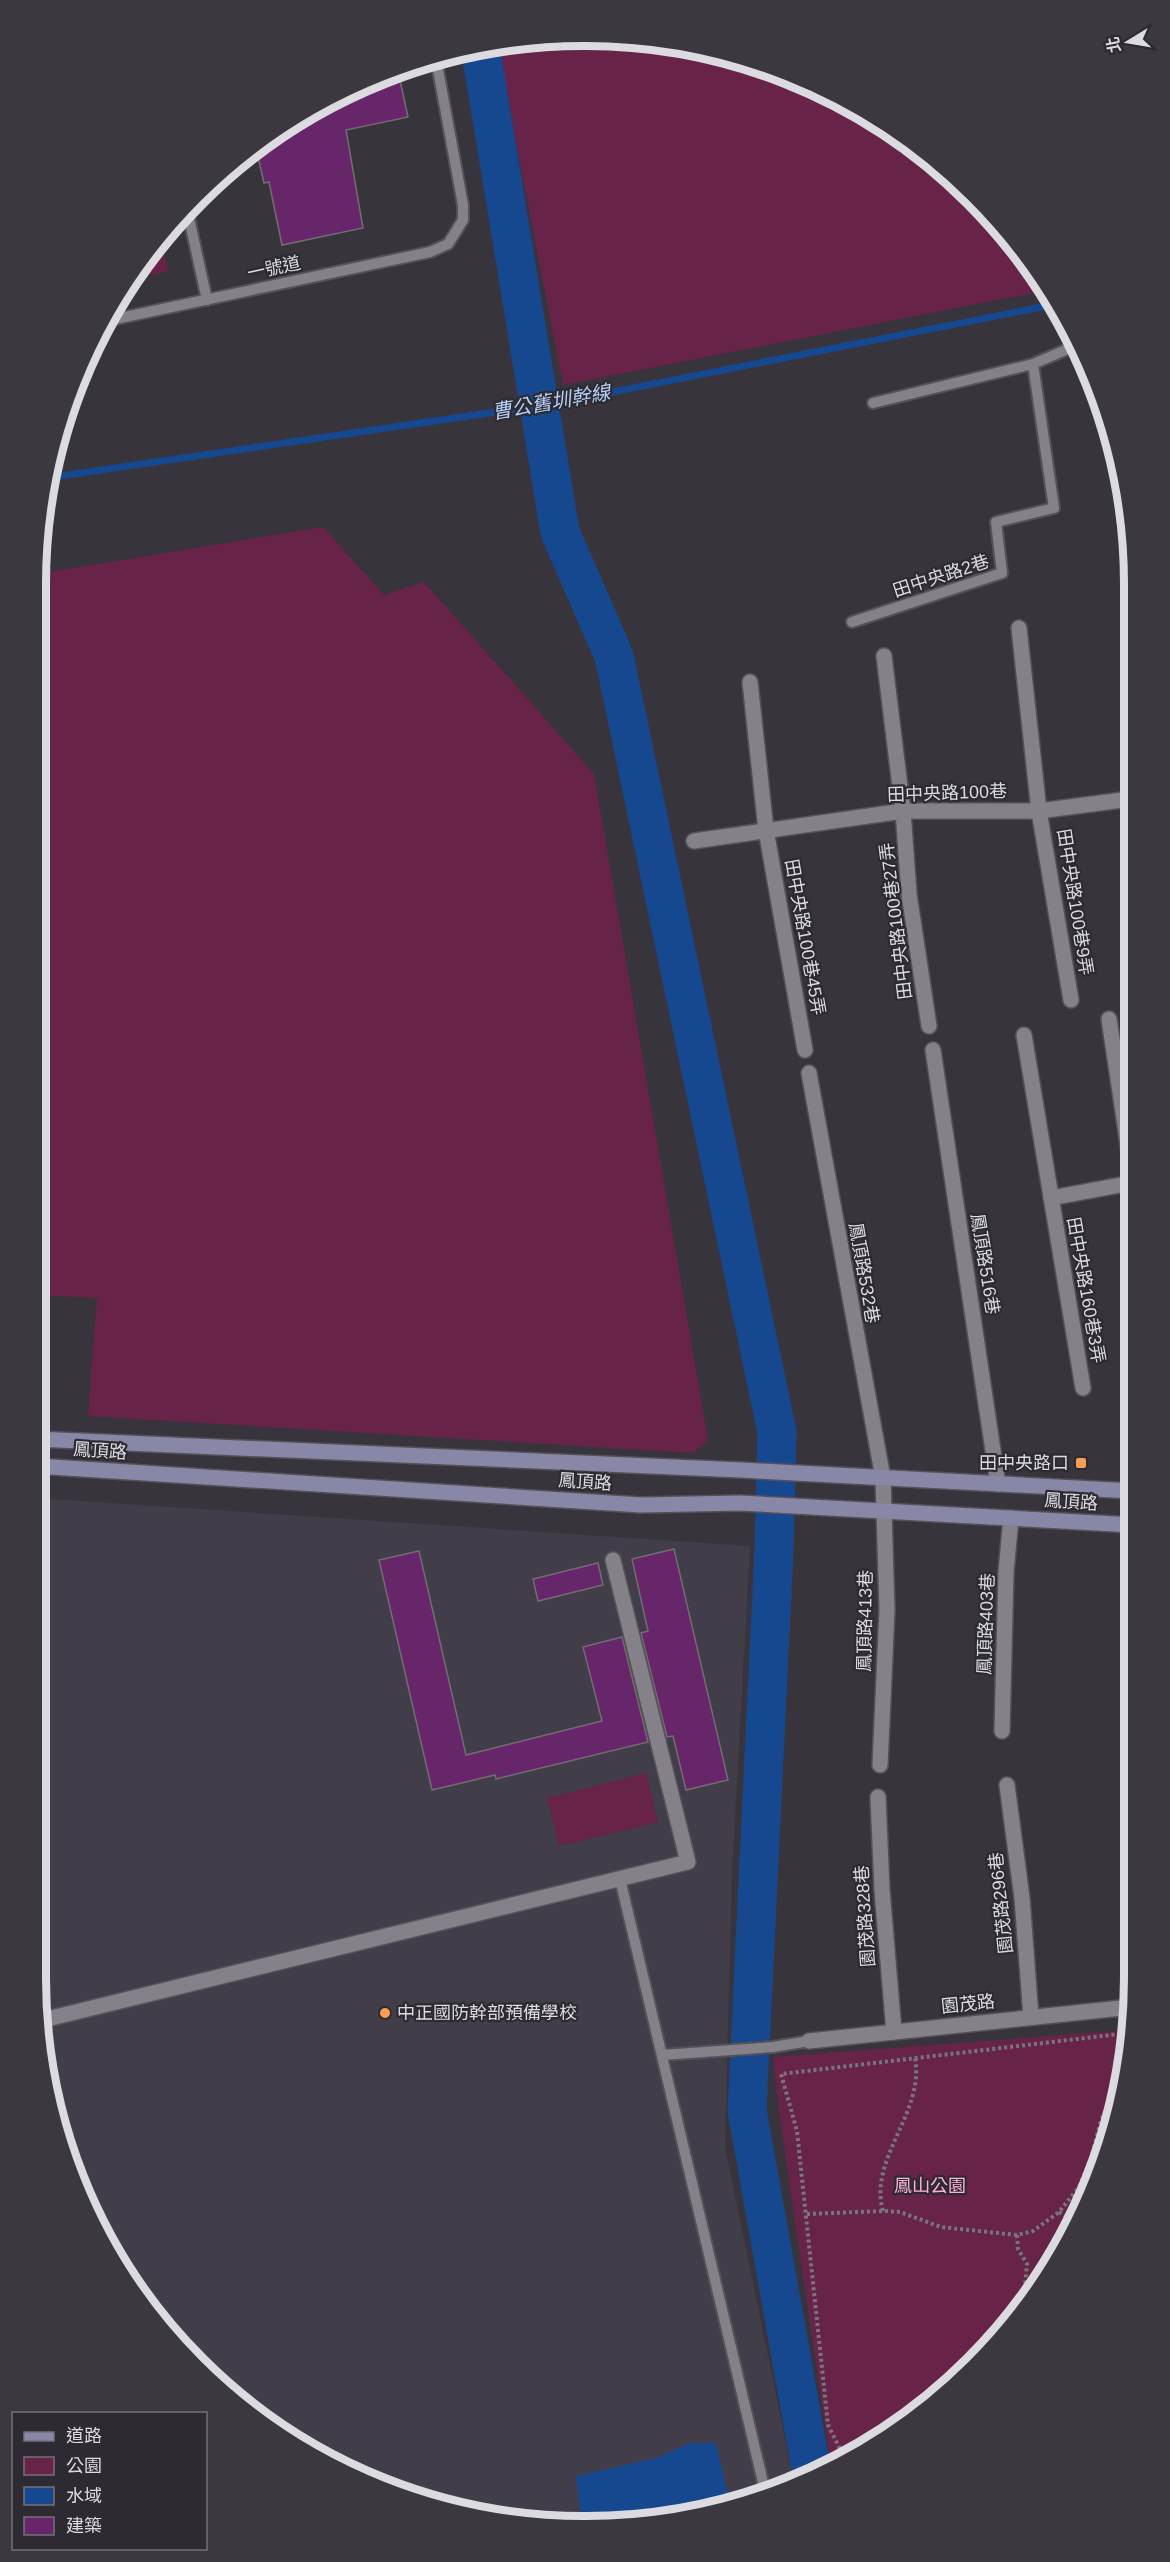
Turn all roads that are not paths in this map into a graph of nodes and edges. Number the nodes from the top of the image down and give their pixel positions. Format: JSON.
{"nodes":[{"id":1,"x":438,"y":67,"type":"edge"},
{"id":2,"x":189,"y":220,"type":"edge"},
{"id":3,"x":207,"y":300,"type":"junction"},
{"id":4,"x":118,"y":319,"type":"edge"},
{"id":5,"x":1069,"y":349,"type":"edge"},
{"id":6,"x":1033,"y":364,"type":"junction"},
{"id":7,"x":873,"y":403,"type":"dead end"},
{"id":8,"x":852,"y":622,"type":"dead end"},
{"id":9,"x":1019,"y":628,"type":"dead end"},
{"id":10,"x":884,"y":656,"type":"dead end"},
{"id":11,"x":750,"y":682,"type":"dead end"},
{"id":12,"x":1124,"y":800,"type":"edge"},
{"id":13,"x":903,"y":811,"type":"junction"},
{"id":14,"x":1040,"y":811,"type":"junction"},
{"id":15,"x":766,"y":830,"type":"junction"},
{"id":16,"x":694,"y":841,"type":"dead end"},
{"id":17,"x":1071,"y":1000,"type":"dead end"},
{"id":18,"x":1109,"y":1019,"type":"dead end"},
{"id":19,"x":929,"y":1026,"type":"dead end"},
{"id":20,"x":1024,"y":1035,"type":"dead end"},
{"id":21,"x":805,"y":1050,"type":"dead end"},
{"id":22,"x":933,"y":1050,"type":"dead end"},
{"id":23,"x":809,"y":1073,"type":"dead end"},
{"id":24,"x":1124,"y":1119,"type":"edge"},
{"id":25,"x":1124,"y":1184,"type":"edge"},
{"id":26,"x":1051,"y":1198,"type":"junction"},
{"id":27,"x":1083,"y":1388,"type":"dead end"},
{"id":28,"x":46,"y":1439,"type":"edge"},
{"id":29,"x":46,"y":1467,"type":"edge"},
{"id":30,"x":883,"y":1478,"type":"junction"},
{"id":31,"x":998,"y":1484,"type":"junction"},
{"id":32,"x":1124,"y":1491,"type":"edge"},
{"id":33,"x":883,"y":1510,"type":"junction"},
{"id":34,"x":1011,"y":1518,"type":"junction"},
{"id":35,"x":1124,"y":1525,"type":"edge"},
{"id":36,"x":613,"y":1560,"type":"dead end"},
{"id":37,"x":1002,"y":1731,"type":"dead end"},
{"id":38,"x":880,"y":1766,"type":"dead end"},
{"id":39,"x":1007,"y":1785,"type":"dead end"},
{"id":40,"x":878,"y":1797,"type":"dead end"},
{"id":41,"x":620,"y":1879,"type":"junction"},
{"id":42,"x":1122,"y":2008,"type":"edge"},
{"id":43,"x":1030,"y":2018,"type":"junction"},
{"id":44,"x":49,"y":2019,"type":"edge"},
{"id":45,"x":894,"y":2032,"type":"junction"},
{"id":46,"x":809,"y":2041,"type":"joint"},
{"id":47,"x":662,"y":2055,"type":"junction"},
{"id":48,"x":764,"y":2485,"type":"edge"}],
"edges":[{"from":1,"to":3,"type":"lane","name":"一號道"},
{"from":2,"to":3,"type":"lane"},
{"from":3,"to":4,"type":"lane","name":"一號道"},
{"from":5,"to":6,"type":"lane"},
{"from":6,"to":7,"type":"lane"},
{"from":6,"to":8,"type":"lane","name":"田中央路2巷"},
{"from":9,"to":14,"type":"street","name":"田中央路100巷9弄"},
{"from":10,"to":13,"type":"street","name":"田中央路100巷27弄"},
{"from":11,"to":15,"type":"street","name":"田中央路100巷45弄"},
{"from":12,"to":14,"type":"street","name":"田中央路100巷"},
{"from":13,"to":14,"type":"street","name":"田中央路100巷"},
{"from":13,"to":15,"type":"street","name":"田中央路100巷"},
{"from":13,"to":19,"type":"street","name":"田中央路100巷27弄"},
{"from":14,"to":17,"type":"street","name":"田中央路100巷9弄"},
{"from":15,"to":16,"type":"street","name":"田中央路100巷"},
{"from":15,"to":21,"type":"street","name":"田中央路100巷45弄"},
{"from":18,"to":24,"type":"street"},
{"from":20,"to":26,"type":"street","name":"田中央路160巷3弄"},
{"from":22,"to":31,"type":"street","name":"鳳頂路516巷"},
{"from":23,"to":30,"type":"street","name":"鳳頂路532巷"},
{"from":25,"to":26,"type":"street"},
{"from":26,"to":27,"type":"street","name":"田中央路160巷3弄"},
{"from":28,"to":30,"type":"main road","name":"鳳頂路"},
{"from":29,"to":33,"type":"main road","name":"鳳頂路"},
{"from":30,"to":31,"type":"main road","name":"鳳頂路"},
{"from":30,"to":33,"type":"street","name":"鳳頂路413巷"},
{"from":31,"to":32,"type":"main road","name":"鳳頂路"},
{"from":33,"to":34,"type":"main road","name":"鳳頂路"},
{"from":33,"to":38,"type":"street","name":"鳳頂路413巷"},
{"from":34,"to":35,"type":"main road","name":"鳳頂路"},
{"from":34,"to":37,"type":"street","name":"鳳頂路403巷"},
{"from":36,"to":41,"type":"street"},
{"from":39,"to":43,"type":"street","name":"園茂路296巷"},
{"from":40,"to":45,"type":"street","name":"園茂路328巷"},
{"from":41,"to":44,"type":"street"},
{"from":41,"to":47,"type":"lane"},
{"from":42,"to":43,"type":"street","name":"園茂路"},
{"from":43,"to":45,"type":"street","name":"園茂路"},
{"from":45,"to":46,"type":"street","name":"園茂路"},
{"from":46,"to":47,"type":"lane"},
{"from":47,"to":48,"type":"lane"}]}
